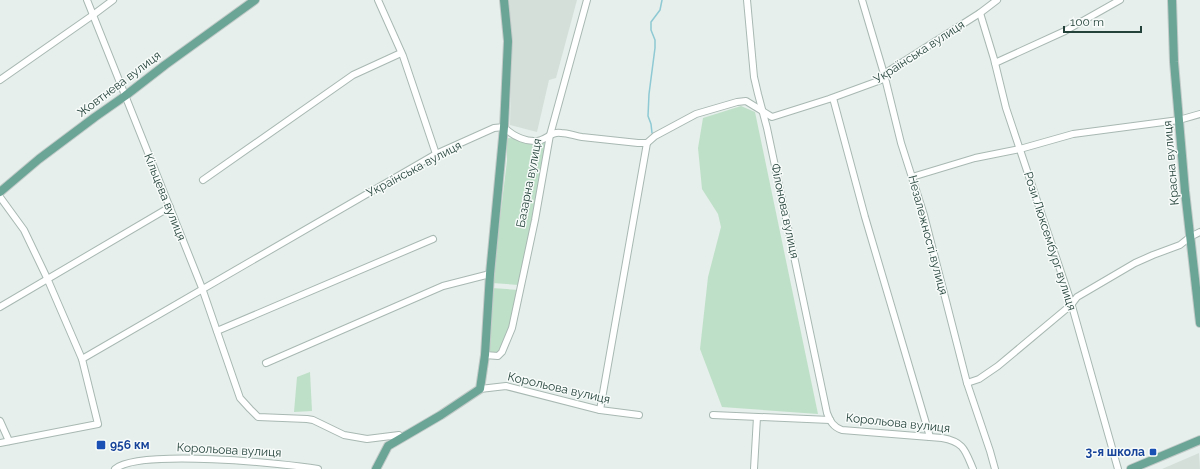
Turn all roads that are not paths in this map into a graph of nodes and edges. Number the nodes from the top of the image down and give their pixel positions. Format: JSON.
{"nodes":[{"id":1,"x":86,"y":0,"type":"edge"},
{"id":2,"x":113,"y":0,"type":"edge"},
{"id":3,"x":256,"y":0,"type":"edge"},
{"id":4,"x":378,"y":0,"type":"edge"},
{"id":5,"x":504,"y":0,"type":"edge"},
{"id":6,"x":587,"y":0,"type":"edge"},
{"id":7,"x":748,"y":0,"type":"edge"},
{"id":8,"x":862,"y":0,"type":"edge"},
{"id":9,"x":997,"y":0,"type":"edge"},
{"id":10,"x":1120,"y":0,"type":"edge"},
{"id":11,"x":1172,"y":0,"type":"edge"},
{"id":12,"x":980,"y":13,"type":"junction"},
{"id":13,"x":93,"y":15,"type":"junction"},
{"id":14,"x":402,"y":53,"type":"junction"},
{"id":15,"x":996,"y":63,"type":"junction"},
{"id":16,"x":884,"y":74,"type":"junction"},
{"id":17,"x":0,"y":80,"type":"edge"},
{"id":18,"x":125,"y":96,"type":"junction"},
{"id":19,"x":833,"y":98,"type":"junction"},
{"id":20,"x":762,"y":110,"type":"junction"},
{"id":21,"x":1200,"y":114,"type":"edge"},
{"id":22,"x":1179,"y":120,"type":"junction"},
{"id":23,"x":504,"y":127,"type":"junction"},
{"id":24,"x":550,"y":135,"type":"junction"},
{"id":25,"x":647,"y":143,"type":"junction"},
{"id":26,"x":1020,"y":149,"type":"junction"},
{"id":27,"x":436,"y":154,"type":"junction"},
{"id":28,"x":912,"y":177,"type":"junction"},
{"id":29,"x":203,"y":180,"type":"dead end"},
{"id":30,"x":0,"y":192,"type":"edge"},
{"id":31,"x":0,"y":197,"type":"edge"},
{"id":32,"x":170,"y":207,"type":"junction"},
{"id":33,"x":1200,"y":232,"type":"edge"},
{"id":34,"x":1190,"y":237,"type":"junction"},
{"id":35,"x":433,"y":239,"type":"dead end"},
{"id":36,"x":490,"y":274,"type":"junction"},
{"id":37,"x":47,"y":278,"type":"junction"},
{"id":38,"x":202,"y":288,"type":"junction"},
{"id":39,"x":1071,"y":305,"type":"junction"},
{"id":40,"x":0,"y":307,"type":"edge"},
{"id":41,"x":1200,"y":323,"type":"edge"},
{"id":42,"x":217,"y":331,"type":"junction"},
{"id":43,"x":485,"y":356,"type":"junction"},
{"id":44,"x":82,"y":359,"type":"junction"},
{"id":45,"x":266,"y":363,"type":"dead end"},
{"id":46,"x":967,"y":383,"type":"junction"},
{"id":47,"x":480,"y":389,"type":"junction"},
{"id":48,"x":600,"y":410,"type":"junction"},
{"id":49,"x":639,"y":415,"type":"dead end"},
{"id":50,"x":713,"y":415,"type":"dead end"},
{"id":51,"x":757,"y":417,"type":"junction"},
{"id":52,"x":830,"y":420,"type":"junction"},
{"id":53,"x":0,"y":421,"type":"edge"},
{"id":54,"x":930,"y":437,"type":"junction"},
{"id":55,"x":402,"y":438,"type":"junction"},
{"id":56,"x":1200,"y":440,"type":"edge"},
{"id":57,"x":9,"y":441,"type":"junction"},
{"id":58,"x":0,"y":443,"type":"edge"},
{"id":59,"x":115,"y":469,"type":"edge"},
{"id":60,"x":318,"y":469,"type":"edge"},
{"id":61,"x":376,"y":469,"type":"edge"},
{"id":62,"x":754,"y":469,"type":"edge"},
{"id":63,"x":973,"y":469,"type":"edge"},
{"id":64,"x":995,"y":469,"type":"edge"},
{"id":65,"x":1118,"y":469,"type":"edge"},
{"id":66,"x":1131,"y":469,"type":"edge"}],
"edges":[{"from":1,"to":13,"type":"street","name":"Кільцева вулиця"},
{"from":2,"to":13,"type":"street"},
{"from":3,"to":18,"type":"main road","name":"Жовтнева вулиця"},
{"from":4,"to":14,"type":"street"},
{"from":5,"to":23,"type":"main road","name":"Базарна вулиця"},
{"from":6,"to":24,"type":"street","name":"Базарна вулиця"},
{"from":7,"to":20,"type":"street","name":"Філонова вулиця"},
{"from":8,"to":16,"type":"street","name":"Незалежності вулиця"},
{"from":9,"to":12,"type":"street","name":"Українська вулиця"},
{"from":10,"to":15,"type":"street"},
{"from":11,"to":22,"type":"main road","name":"Красна вулиця"},
{"from":12,"to":15,"type":"street","name":"Рози Люксембург вулиця"},
{"from":12,"to":16,"type":"street","name":"Українська вулиця"},
{"from":13,"to":17,"type":"street"},
{"from":13,"to":18,"type":"street","name":"Кільцева вулиця"},
{"from":14,"to":27,"type":"street"},
{"from":14,"to":29,"type":"street"},
{"from":15,"to":26,"type":"street","name":"Рози Люксембург вулиця"},
{"from":16,"to":19,"type":"street","name":"Українська вулиця"},
{"from":16,"to":28,"type":"street","name":"Незалежності вулиця"},
{"from":18,"to":30,"type":"main road","name":"Жовтнева вулиця"},
{"from":18,"to":32,"type":"street","name":"Кільцева вулиця"},
{"from":19,"to":20,"type":"street","name":"Українська вулиця"},
{"from":19,"to":54,"type":"street"},
{"from":20,"to":25,"type":"street","name":"Українська вулиця"},
{"from":20,"to":52,"type":"street","name":"Філонова вулиця"},
{"from":21,"to":22,"type":"street"},
{"from":22,"to":26,"type":"street"},
{"from":22,"to":34,"type":"main road","name":"Красна вулиця"},
{"from":23,"to":24,"type":"street"},
{"from":23,"to":27,"type":"street","name":"Українська вулиця"},
{"from":23,"to":36,"type":"main road","name":"Базарна вулиця"},
{"from":24,"to":25,"type":"street"},
{"from":24,"to":43,"type":"street","name":"Базарна вулиця"},
{"from":25,"to":48,"type":"street"},
{"from":26,"to":28,"type":"street"},
{"from":26,"to":39,"type":"street","name":"Рози Люксембург вулиця"},
{"from":27,"to":38,"type":"street","name":"Українська вулиця"},
{"from":28,"to":46,"type":"street","name":"Незалежності вулиця"},
{"from":31,"to":37,"type":"street"},
{"from":32,"to":37,"type":"street"},
{"from":32,"to":38,"type":"street","name":"Кільцева вулиця"},
{"from":33,"to":34,"type":"street"},
{"from":34,"to":39,"type":"street"},
{"from":34,"to":41,"type":"main road","name":"Красна вулиця"},
{"from":35,"to":42,"type":"street"},
{"from":36,"to":43,"type":"main road","name":"Базарна вулиця"},
{"from":36,"to":45,"type":"street"},
{"from":37,"to":40,"type":"street"},
{"from":37,"to":44,"type":"street"},
{"from":38,"to":42,"type":"street","name":"Кільцева вулиця"},
{"from":38,"to":44,"type":"street","name":"Українська вулиця"},
{"from":39,"to":46,"type":"street"},
{"from":39,"to":65,"type":"street","name":"Рози Люксембург вулиця"},
{"from":42,"to":55,"type":"street","name":"Кільцева вулиця"},
{"from":43,"to":47,"type":"main road","name":"Базарна вулиця"},
{"from":44,"to":57,"type":"street"},
{"from":46,"to":64,"type":"street","name":"Незалежності вулиця"},
{"from":47,"to":48,"type":"street","name":"Корольова вулиця"},
{"from":47,"to":55,"type":"main road","name":"Корольова вулиця"},
{"from":48,"to":49,"type":"street","name":"Корольова вулиця"},
{"from":50,"to":51,"type":"street","name":"Корольова вулиця"},
{"from":51,"to":52,"type":"street","name":"Корольова вулиця"},
{"from":51,"to":62,"type":"street"},
{"from":52,"to":54,"type":"street","name":"Корольова вулиця"},
{"from":53,"to":57,"type":"street"},
{"from":54,"to":63,"type":"street","name":"Корольова вулиця"},
{"from":55,"to":61,"type":"main road","name":"Корольова вулиця"},
{"from":56,"to":66,"type":"main road"},
{"from":57,"to":58,"type":"street"},
{"from":59,"to":60,"type":"street","name":"Корольова вулиця"}]}
